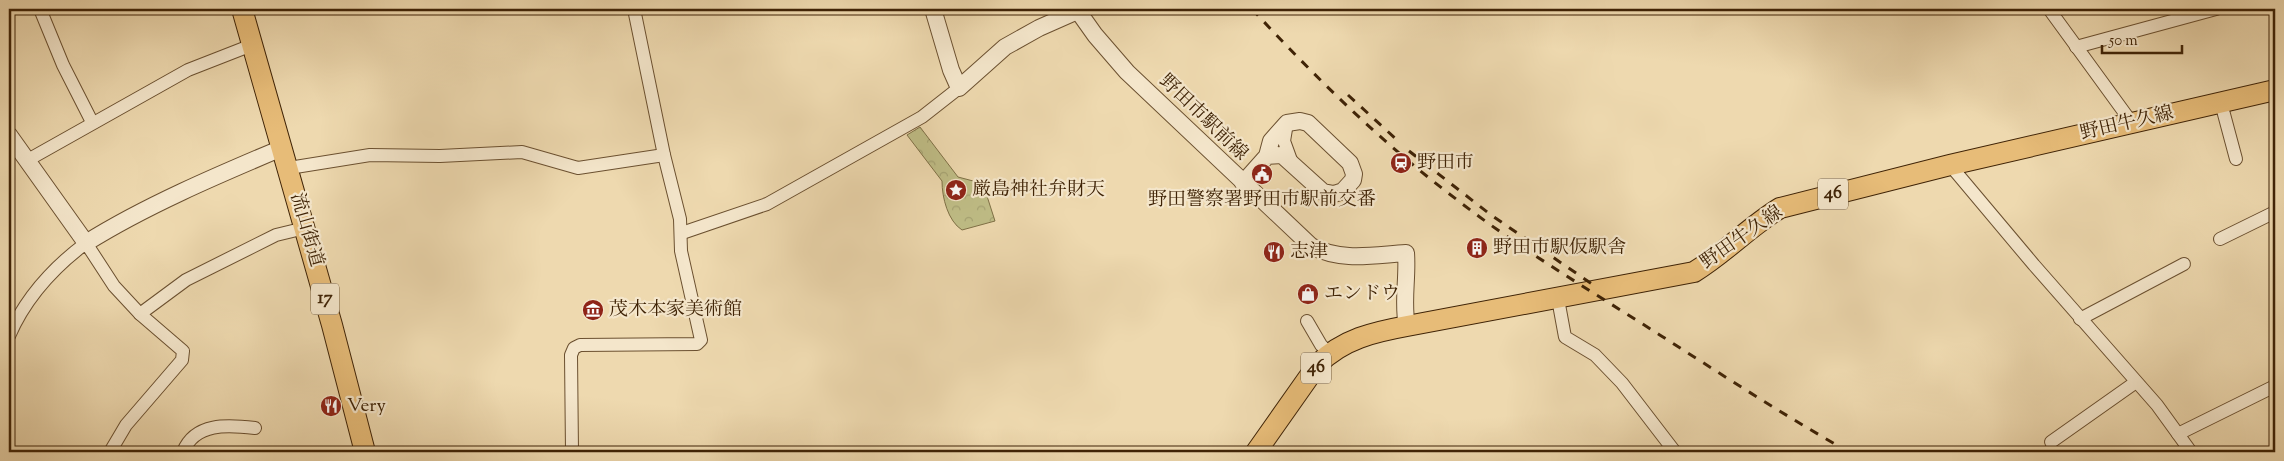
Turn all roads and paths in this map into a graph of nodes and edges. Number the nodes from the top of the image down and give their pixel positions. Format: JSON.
{"nodes":[{"id":1,"x":40,"y":9,"type":"edge"},
{"id":2,"x":242,"y":9,"type":"edge"},
{"id":3,"x":634,"y":9,"type":"edge"},
{"id":4,"x":932,"y":9,"type":"edge"},
{"id":5,"x":2049,"y":9,"type":"edge"},
{"id":6,"x":1080,"y":10,"type":"edge"},
{"id":7,"x":2209,"y":10,"type":"edge"},
{"id":8,"x":252,"y":45,"type":"junction"},
{"id":9,"x":2076,"y":47,"type":"junction"},
{"id":10,"x":959,"y":88,"type":"junction"},
{"id":11,"x":2275,"y":90,"type":"edge"},
{"id":12,"x":2221,"y":103,"type":"junction"},
{"id":13,"x":92,"y":122,"type":"junction"},
{"id":14,"x":1287,"y":123,"type":"junction"},
{"id":15,"x":2132,"y":123,"type":"junction"},
{"id":16,"x":9,"y":134,"type":"edge"},
{"id":17,"x":282,"y":148,"type":"junction"},
{"id":18,"x":664,"y":155,"type":"junction"},
{"id":19,"x":1267,"y":156,"type":"junction"},
{"id":20,"x":2236,"y":159,"type":"dead end"},
{"id":21,"x":26,"y":161,"type":"junction"},
{"id":22,"x":1292,"y":163,"type":"junction"},
{"id":23,"x":1950,"y":165,"type":"junction"},
{"id":24,"x":288,"y":168,"type":"junction"},
{"id":25,"x":1243,"y":183,"type":"junction"},
{"id":26,"x":2275,"y":212,"type":"edge"},
{"id":27,"x":305,"y":228,"type":"junction"},
{"id":28,"x":682,"y":233,"type":"junction"},
{"id":29,"x":2220,"y":239,"type":"dead end"},
{"id":30,"x":86,"y":244,"type":"junction"},
{"id":31,"x":2184,"y":264,"type":"dead end"},
{"id":32,"x":1558,"y":299,"type":"junction"},
{"id":33,"x":140,"y":314,"type":"junction"},
{"id":34,"x":2080,"y":319,"type":"junction"},
{"id":35,"x":1307,"y":321,"type":"dead end"},
{"id":36,"x":1407,"y":326,"type":"junction"},
{"id":37,"x":10,"y":329,"type":"edge"},
{"id":38,"x":1329,"y":353,"type":"junction"},
{"id":39,"x":2136,"y":382,"type":"junction"},
{"id":40,"x":2275,"y":386,"type":"edge"},
{"id":41,"x":255,"y":428,"type":"dead end"},
{"id":42,"x":2178,"y":434,"type":"junction"},
{"id":43,"x":2051,"y":442,"type":"dead end"},
{"id":44,"x":110,"y":452,"type":"edge"},
{"id":45,"x":183,"y":452,"type":"edge"},
{"id":46,"x":365,"y":452,"type":"edge"},
{"id":47,"x":572,"y":452,"type":"edge"},
{"id":48,"x":1256,"y":452,"type":"edge"},
{"id":49,"x":1675,"y":452,"type":"edge"},
{"id":50,"x":2191,"y":452,"type":"edge"}],
"edges":[{"from":1,"to":13,"type":"street"},
{"from":2,"to":8,"type":"main road","name":"流山街道","number":"17"},
{"from":3,"to":18,"type":"street"},
{"from":4,"to":10,"type":"street"},
{"from":5,"to":9,"type":"street"},
{"from":6,"to":10,"type":"street"},
{"from":6,"to":25,"type":"street","name":"野田市駅前線"},
{"from":7,"to":9,"type":"street"},
{"from":8,"to":13,"type":"street"},
{"from":8,"to":17,"type":"main road","name":"流山街道","number":"17"},
{"from":9,"to":15,"type":"street"},
{"from":10,"to":28,"type":"street"},
{"from":11,"to":12,"type":"main road","name":"野田牛久線","number":"46"},
{"from":12,"to":15,"type":"main road","name":"野田牛久線","number":"46"},
{"from":12,"to":20,"type":"street"},
{"from":13,"to":21,"type":"street"},
{"from":14,"to":19,"type":"street"},
{"from":14,"to":22,"type":"street"},
{"from":14,"to":22,"type":"street"},
{"from":15,"to":23,"type":"main road","name":"野田牛久線","number":"46"},
{"from":16,"to":21,"type":"street"},
{"from":17,"to":24,"type":"main road","name":"流山街道","number":"17"},
{"from":17,"to":30,"type":"street"},
{"from":18,"to":24,"type":"street"},
{"from":18,"to":28,"type":"street"},
{"from":19,"to":22,"type":"street"},
{"from":19,"to":25,"type":"street"},
{"from":21,"to":30,"type":"street"},
{"from":23,"to":32,"type":"main road","name":"野田牛久線","number":"46"},
{"from":23,"to":34,"type":"street"},
{"from":24,"to":27,"type":"main road","name":"流山街道","number":"17"},
{"from":25,"to":36,"type":"street","name":"野田市駅前線"},
{"from":26,"to":29,"type":"street"},
{"from":27,"to":33,"type":"street"},
{"from":27,"to":46,"type":"main road","name":"流山街道","number":"17"},
{"from":28,"to":47,"type":"street"},
{"from":30,"to":33,"type":"street"},
{"from":30,"to":37,"type":"street"},
{"from":31,"to":34,"type":"street"},
{"from":32,"to":36,"type":"main road","name":"野田牛久線","number":"46"},
{"from":32,"to":49,"type":"street"},
{"from":33,"to":44,"type":"street"},
{"from":34,"to":39,"type":"street"},
{"from":35,"to":38,"type":"street"},
{"from":36,"to":38,"type":"main road","name":"野田牛久線","number":"46"},
{"from":38,"to":48,"type":"main road","name":"野田牛久線","number":"46"},
{"from":39,"to":42,"type":"street"},
{"from":39,"to":43,"type":"street"},
{"from":40,"to":42,"type":"street"},
{"from":41,"to":45,"type":"street"},
{"from":42,"to":50,"type":"street"}]}
